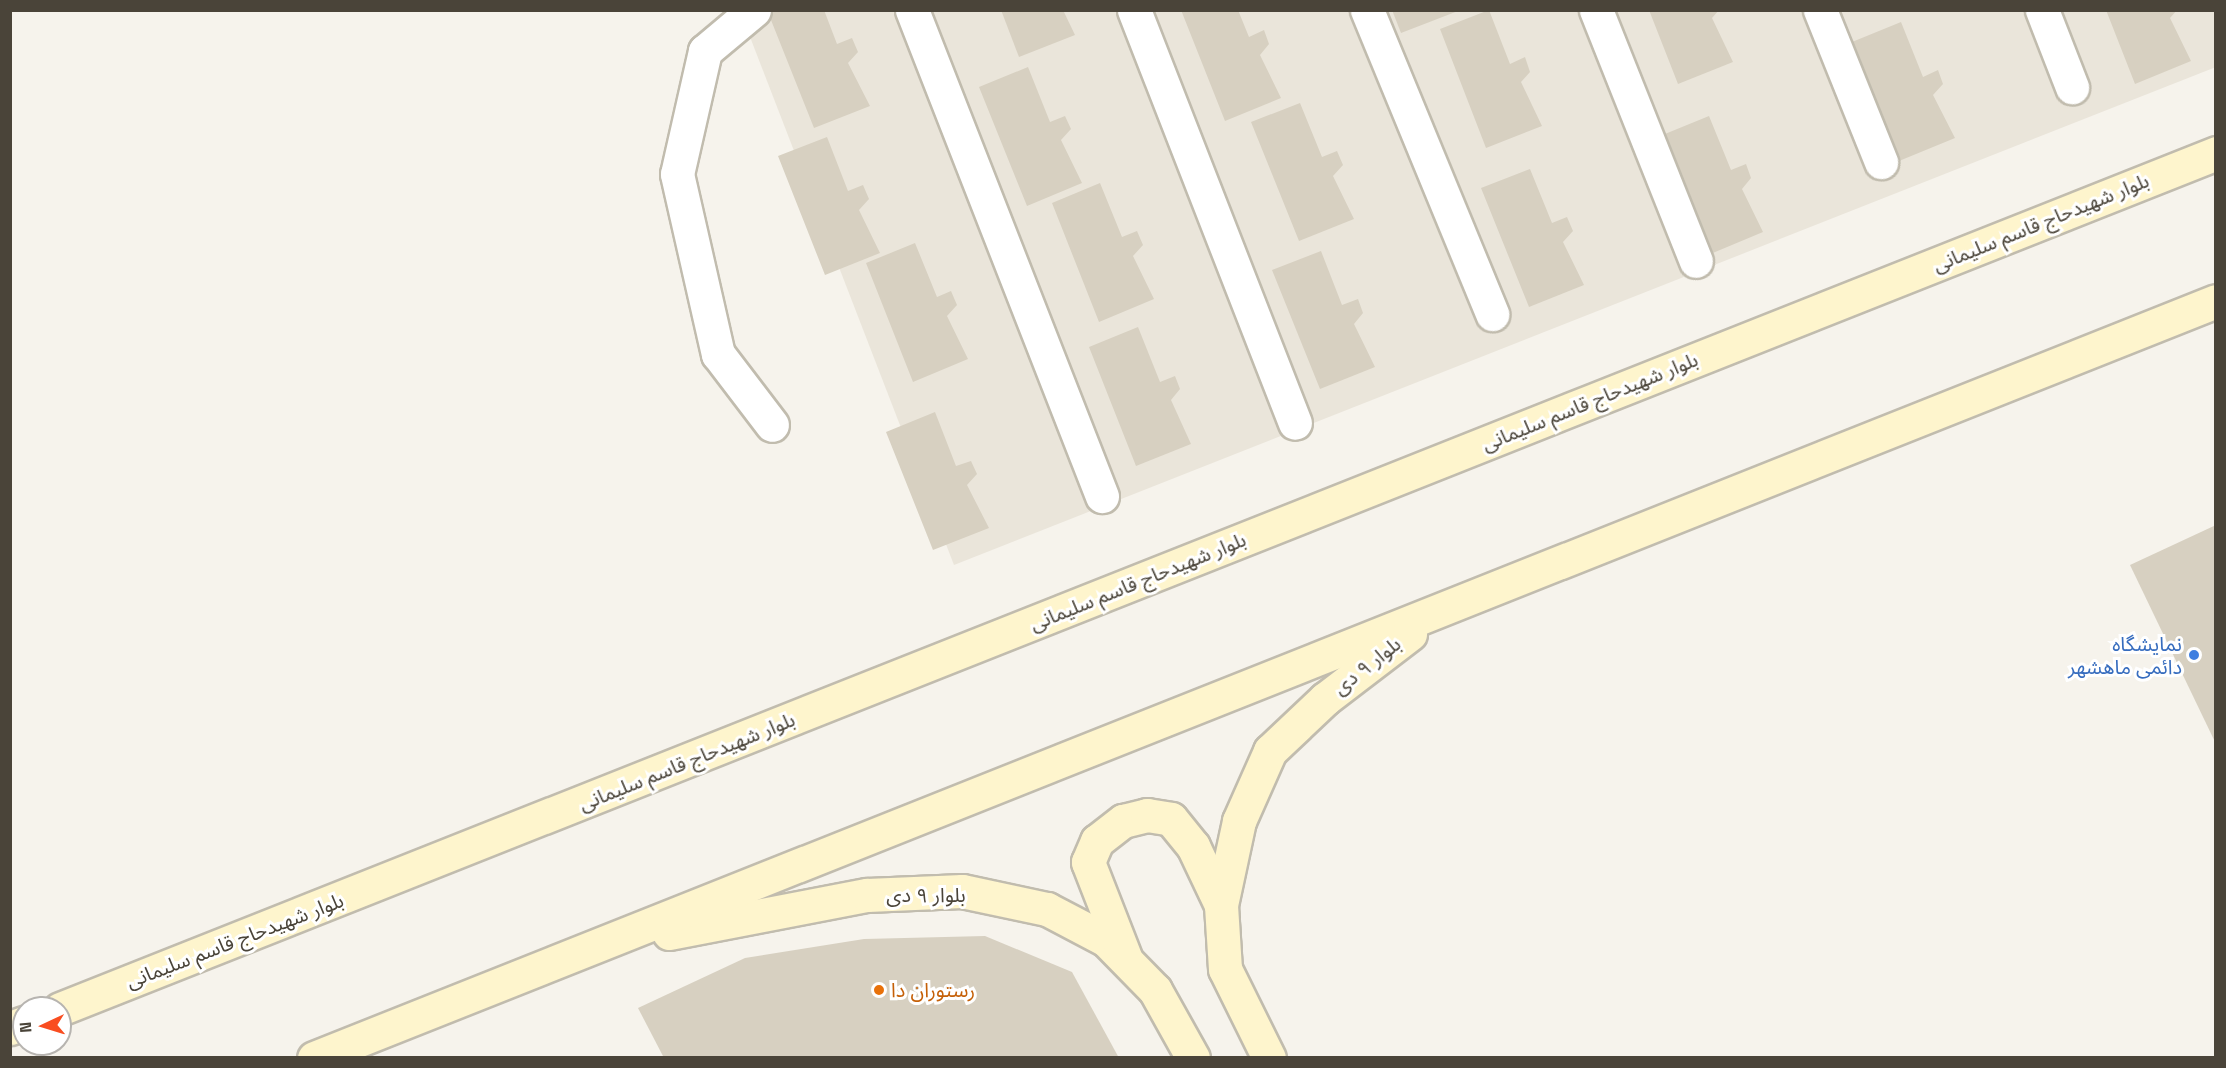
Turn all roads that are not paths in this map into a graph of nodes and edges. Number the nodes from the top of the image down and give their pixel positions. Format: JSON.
{"nodes":[{"id":1,"x":754,"y":10,"type":"edge"},
{"id":2,"x":912,"y":10,"type":"edge"},
{"id":3,"x":1134,"y":10,"type":"edge"},
{"id":4,"x":1367,"y":10,"type":"edge"},
{"id":5,"x":1596,"y":10,"type":"edge"},
{"id":6,"x":1820,"y":10,"type":"edge"},
{"id":7,"x":2042,"y":10,"type":"edge"},
{"id":8,"x":2072,"y":87,"type":"dead end"},
{"id":9,"x":2216,"y":153,"type":"edge"},
{"id":10,"x":1881,"y":162,"type":"dead end"},
{"id":11,"x":1696,"y":261,"type":"dead end"},
{"id":12,"x":2216,"y":300,"type":"edge"},
{"id":13,"x":1492,"y":314,"type":"dead end"},
{"id":14,"x":1295,"y":423,"type":"dead end"},
{"id":15,"x":772,"y":425,"type":"dead end"},
{"id":16,"x":1102,"y":496,"type":"dead end"},
{"id":17,"x":1442,"y":609,"type":"junction"},
{"id":18,"x":1221,"y":905,"type":"junction"},
{"id":19,"x":594,"y":948,"type":"junction"},
{"id":20,"x":1127,"y":961,"type":"junction"},
{"id":21,"x":72,"y":1004,"type":"edge"},
{"id":22,"x":314,"y":1058,"type":"edge"},
{"id":23,"x":1193,"y":1058,"type":"edge"},
{"id":24,"x":1269,"y":1058,"type":"edge"}],
"edges":[{"from":1,"to":15,"type":"street"},
{"from":2,"to":16,"type":"street"},
{"from":3,"to":14,"type":"street"},
{"from":4,"to":13,"type":"street"},
{"from":5,"to":11,"type":"street"},
{"from":6,"to":10,"type":"street"},
{"from":7,"to":8,"type":"street"},
{"from":9,"to":21,"type":"main road","name":"بلوار شهیدحاج قاسم سلیمانی"},
{"from":12,"to":17,"type":"main road"},
{"from":17,"to":18,"type":"main road","name":"بلوار ۹ دی"},
{"from":17,"to":19,"type":"main road"},
{"from":18,"to":20,"type":"main road"},
{"from":18,"to":24,"type":"main road","name":"بلوار ۹ دی"},
{"from":19,"to":20,"type":"main road","name":"بلوار ۹ دی"},
{"from":19,"to":22,"type":"main road"},
{"from":20,"to":23,"type":"main road","name":"بلوار ۹ دی"}]}
